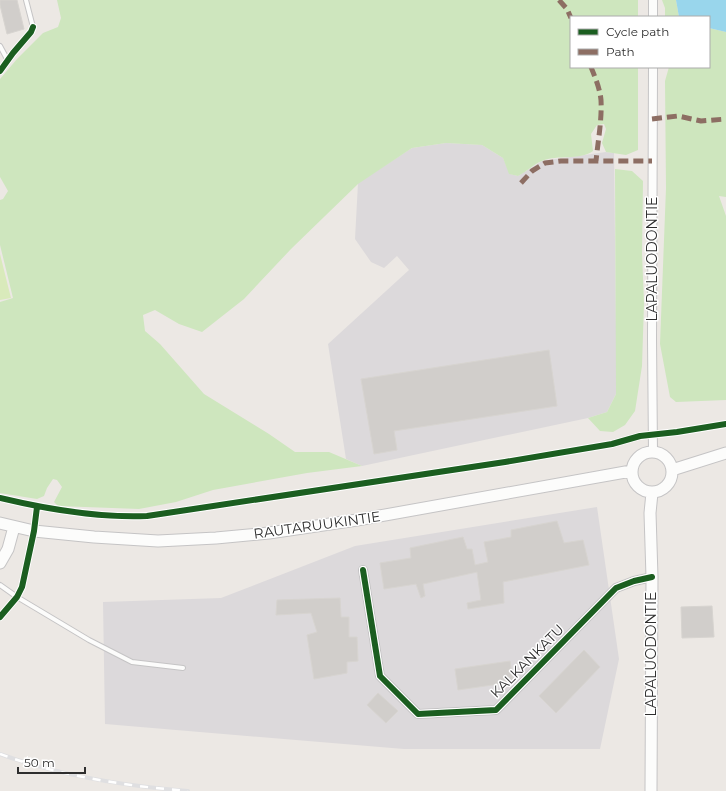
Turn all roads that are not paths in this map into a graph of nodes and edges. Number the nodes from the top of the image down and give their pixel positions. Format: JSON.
{"nodes":[{"id":1,"x":26,"y":0,"type":"edge"},
{"id":2,"x":653,"y":0,"type":"edge"},
{"id":3,"x":653,"y":16,"type":"edge"},
{"id":4,"x":33,"y":27,"type":"dead end"},
{"id":5,"x":0,"y":46,"type":"edge"},
{"id":6,"x":8,"y":59,"type":"dead end"},
{"id":7,"x":652,"y":68,"type":"edge"},
{"id":8,"x":653,"y":452,"type":"junction"},
{"id":9,"x":726,"y":453,"type":"edge"},
{"id":10,"x":672,"y":470,"type":"junction"},
{"id":11,"x":631,"y":471,"type":"junction"},
{"id":12,"x":652,"y":493,"type":"junction"},
{"id":13,"x":0,"y":523,"type":"edge"},
{"id":14,"x":14,"y":527,"type":"junction"},
{"id":15,"x":0,"y":563,"type":"edge"},
{"id":16,"x":363,"y":570,"type":"dead end"},
{"id":17,"x":652,"y":577,"type":"junction"},
{"id":18,"x":0,"y":585,"type":"edge"},
{"id":19,"x":183,"y":668,"type":"dead end"},
{"id":20,"x":651,"y":791,"type":"edge"}],
"edges":[{"from":1,"to":4,"type":"lane"},
{"from":2,"to":3,"type":"street"},
{"from":5,"to":6,"type":"lane"},
{"from":7,"to":8,"type":"street","name":"LAPALUODONTIE"},
{"from":8,"to":10,"type":"main road"},
{"from":8,"to":11,"type":"main road"},
{"from":9,"to":10,"type":"main road"},
{"from":10,"to":12,"type":"main road"},
{"from":11,"to":12,"type":"main road"},
{"from":11,"to":14,"type":"main road","name":"RAUTARUUKINTIE"},
{"from":12,"to":17,"type":"main road","name":"LAPALUODONTIE"},
{"from":13,"to":14,"type":"main road","name":"RAUTARUUKINTIE"},
{"from":14,"to":15,"type":"main road"},
{"from":16,"to":17,"type":"street","name":"KALKANKATU"},
{"from":17,"to":20,"type":"main road","name":"LAPALUODONTIE"},
{"from":18,"to":19,"type":"lane"}]}
